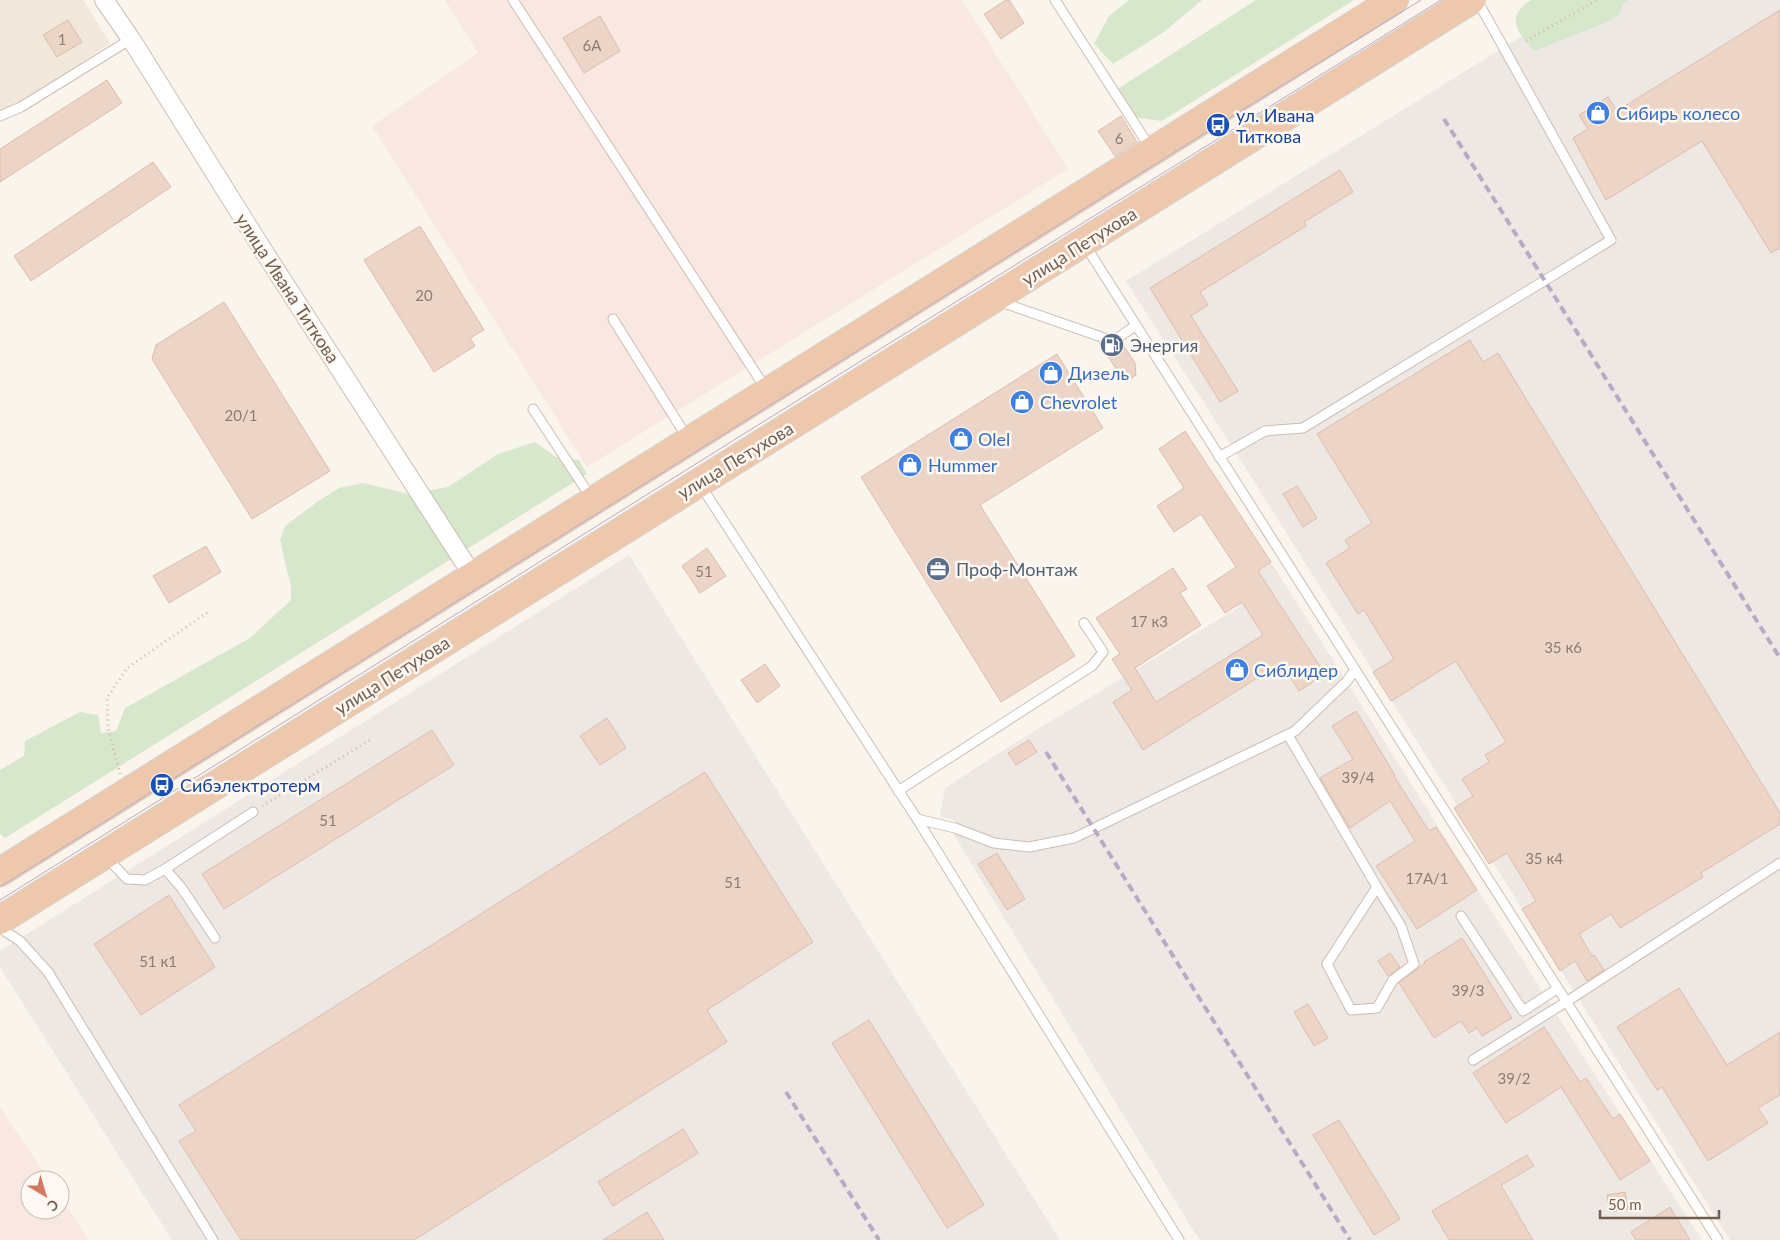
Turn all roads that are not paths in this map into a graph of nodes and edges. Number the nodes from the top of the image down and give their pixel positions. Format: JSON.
{"nodes":[{"id":1,"x":104,"y":0,"type":"edge"},
{"id":2,"x":513,"y":0,"type":"edge"},
{"id":3,"x":1055,"y":0,"type":"edge"},
{"id":4,"x":1394,"y":0,"type":"edge"},
{"id":5,"x":1470,"y":0,"type":"edge"},
{"id":6,"x":1477,"y":0,"type":"edge"},
{"id":7,"x":1352,"y":27,"type":"junction"},
{"id":8,"x":131,"y":39,"type":"junction"},
{"id":9,"x":1376,"y":60,"type":"junction"},
{"id":10,"x":1242,"y":95,"type":"junction"},
{"id":11,"x":0,"y":116,"type":"edge"},
{"id":12,"x":1264,"y":130,"type":"junction"},
{"id":13,"x":1152,"y":151,"type":"junction"},
{"id":14,"x":1083,"y":243,"type":"junction"},
{"id":15,"x":994,"y":300,"type":"junction"},
{"id":16,"x":613,"y":320,"type":"dead end"},
{"id":17,"x":1135,"y":326,"type":"junction"},
{"id":18,"x":768,"y":392,"type":"junction"},
{"id":19,"x":533,"y":409,"type":"dead end"},
{"id":20,"x":689,"y":441,"type":"junction"},
{"id":21,"x":1219,"y":457,"type":"junction"},
{"id":22,"x":698,"y":482,"type":"junction"},
{"id":23,"x":594,"y":500,"type":"junction"},
{"id":24,"x":473,"y":576,"type":"junction"},
{"id":25,"x":1084,"y":623,"type":"dead end"},
{"id":26,"x":1355,"y":670,"type":"junction"},
{"id":27,"x":1288,"y":735,"type":"junction"},
{"id":28,"x":898,"y":791,"type":"junction"},
{"id":29,"x":253,"y":812,"type":"road end"},
{"id":30,"x":917,"y":819,"type":"junction"},
{"id":31,"x":104,"y":855,"type":"junction"},
{"id":32,"x":1780,"y":863,"type":"edge"},
{"id":33,"x":165,"y":869,"type":"junction"},
{"id":34,"x":0,"y":872,"type":"edge"},
{"id":35,"x":1377,"y":887,"type":"junction"},
{"id":36,"x":1461,"y":916,"type":"dead end"},
{"id":37,"x":0,"y":921,"type":"edge"},
{"id":38,"x":215,"y":938,"type":"dead end"},
{"id":39,"x":1557,"y":989,"type":"junction"},
{"id":40,"x":1566,"y":1002,"type":"junction"},
{"id":41,"x":1473,"y":1060,"type":"dead end"},
{"id":42,"x":213,"y":1240,"type":"edge"},
{"id":43,"x":1180,"y":1240,"type":"edge"},
{"id":44,"x":1718,"y":1240,"type":"edge"}],
"edges":[{"from":1,"to":8,"type":"street","name":"улица Ивана Титкова"},
{"from":2,"to":18,"type":"lane"},
{"from":3,"to":13,"type":"lane"},
{"from":4,"to":7,"type":"highway"},
{"from":5,"to":9,"type":"highway","name":"улица Петухова"},
{"from":6,"to":21,"type":"lane"},
{"from":7,"to":9,"type":"highway"},
{"from":7,"to":10,"type":"highway"},
{"from":8,"to":11,"type":"lane"},
{"from":8,"to":24,"type":"street","name":"улица Ивана Титкова"},
{"from":9,"to":12,"type":"highway","name":"улица Петухова"},
{"from":10,"to":12,"type":"highway"},
{"from":10,"to":13,"type":"highway"},
{"from":12,"to":14,"type":"highway","name":"улица Петухова"},
{"from":13,"to":18,"type":"highway"},
{"from":14,"to":15,"type":"highway","name":"улица Петухова"},
{"from":14,"to":17,"type":"lane"},
{"from":15,"to":17,"type":"lane"},
{"from":15,"to":22,"type":"highway","name":"улица Петухова"},
{"from":16,"to":20,"type":"lane"},
{"from":17,"to":21,"type":"lane"},
{"from":18,"to":20,"type":"highway"},
{"from":19,"to":23,"type":"lane"},
{"from":20,"to":23,"type":"highway"},
{"from":21,"to":26,"type":"lane"},
{"from":22,"to":28,"type":"lane"},
{"from":22,"to":31,"type":"highway","name":"улица Петухова"},
{"from":23,"to":24,"type":"highway"},
{"from":24,"to":34,"type":"highway"},
{"from":25,"to":28,"type":"lane"},
{"from":26,"to":27,"type":"lane"},
{"from":26,"to":39,"type":"lane"},
{"from":27,"to":30,"type":"lane"},
{"from":27,"to":35,"type":"lane"},
{"from":28,"to":30,"type":"lane"},
{"from":29,"to":33,"type":"lane"},
{"from":30,"to":43,"type":"lane"},
{"from":31,"to":33,"type":"lane"},
{"from":31,"to":37,"type":"highway","name":"улица Петухова"},
{"from":32,"to":40,"type":"lane"},
{"from":33,"to":38,"type":"lane"},
{"from":35,"to":35,"type":"lane"},
{"from":36,"to":39,"type":"lane"},
{"from":37,"to":42,"type":"lane"},
{"from":39,"to":40,"type":"lane"},
{"from":40,"to":41,"type":"lane"},
{"from":40,"to":44,"type":"lane"}]}
